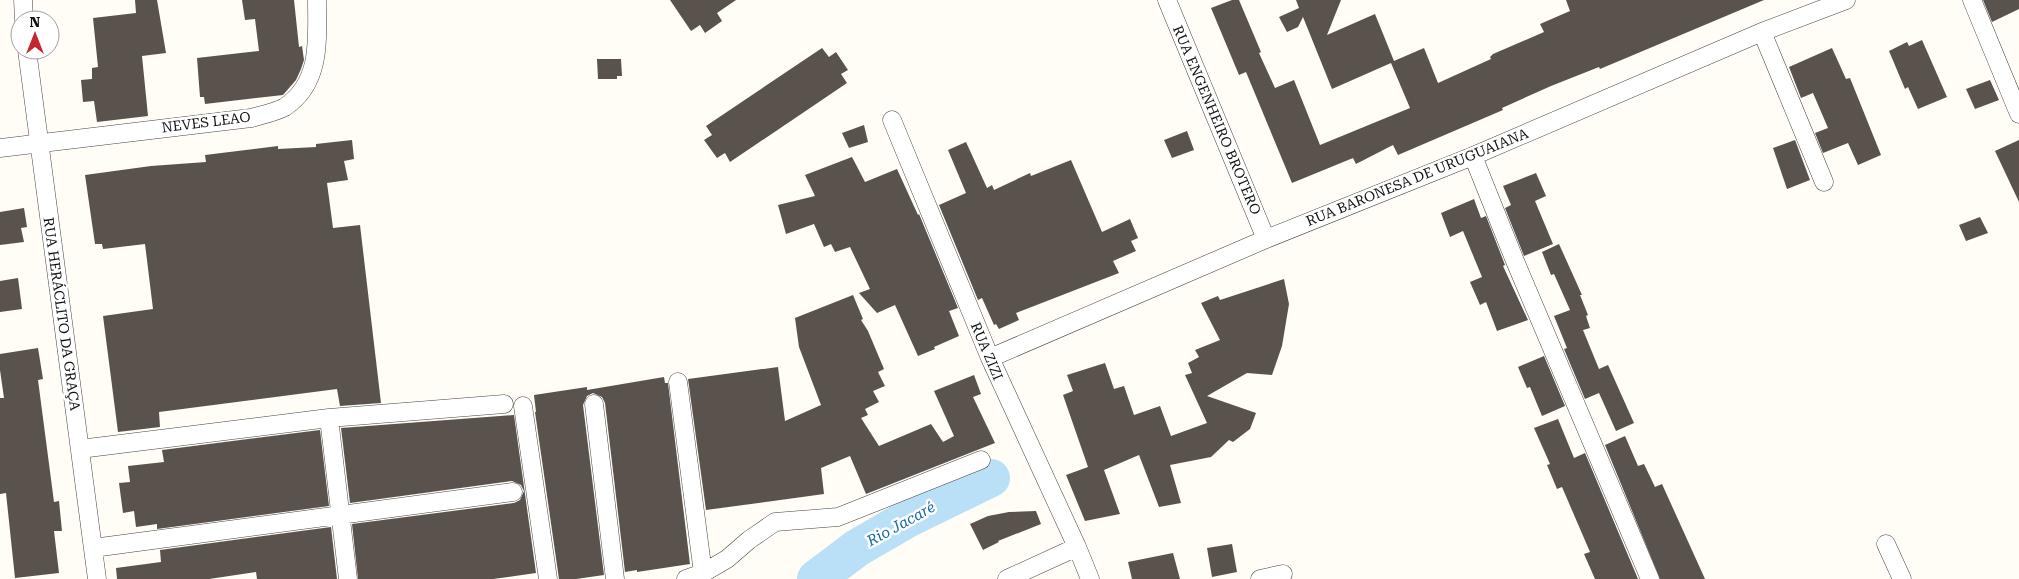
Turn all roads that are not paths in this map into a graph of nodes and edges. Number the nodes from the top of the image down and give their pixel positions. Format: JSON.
{"nodes":[{"id":1,"x":318,"y":0,"type":"edge"},
{"id":2,"x":1167,"y":0,"type":"edge"},
{"id":3,"x":1846,"y":0,"type":"edge"},
{"id":4,"x":1972,"y":0,"type":"edge"},
{"id":5,"x":1762,"y":32,"type":"junction"},
{"id":6,"x":28,"y":60,"type":"edge"},
{"id":7,"x":2019,"y":114,"type":"edge"},
{"id":8,"x":892,"y":120,"type":"dead end"},
{"id":9,"x":39,"y":142,"type":"junction"},
{"id":10,"x":0,"y":148,"type":"edge"},
{"id":11,"x":1473,"y":156,"type":"junction"},
{"id":12,"x":1824,"y":182,"type":"dead end"},
{"id":13,"x":1266,"y":239,"type":"junction"},
{"id":14,"x":990,"y":358,"type":"junction"},
{"id":15,"x":678,"y":382,"type":"dead end"},
{"id":16,"x":504,"y":404,"type":"dead end"},
{"id":17,"x":594,"y":404,"type":"dead end"},
{"id":18,"x":523,"y":406,"type":"dead end"},
{"id":19,"x":329,"y":418,"type":"junction"},
{"id":20,"x":80,"y":449,"type":"junction"},
{"id":21,"x":981,"y":460,"type":"dead end"},
{"id":22,"x":513,"y":492,"type":"dead end"},
{"id":23,"x":339,"y":515,"type":"junction"},
{"id":24,"x":1886,"y":544,"type":"dead end"},
{"id":25,"x":1078,"y":547,"type":"junction"},
{"id":26,"x":93,"y":548,"type":"junction"},
{"id":27,"x":704,"y":573,"type":"junction"},
{"id":28,"x":1283,"y":574,"type":"dead end"},
{"id":29,"x":97,"y":579,"type":"edge"},
{"id":30,"x":348,"y":579,"type":"edge"},
{"id":31,"x":548,"y":579,"type":"edge"},
{"id":32,"x":615,"y":579,"type":"edge"},
{"id":33,"x":686,"y":579,"type":"edge"},
{"id":34,"x":1007,"y":579,"type":"edge"},
{"id":35,"x":1090,"y":579,"type":"edge"},
{"id":36,"x":1260,"y":579,"type":"edge"},
{"id":37,"x":1650,"y":579,"type":"edge"},
{"id":38,"x":1902,"y":579,"type":"edge"}],
"edges":[{"from":1,"to":9,"type":"street","name":"NEVES LEAO"},
{"from":2,"to":13,"type":"street","name":"RUA ENGENHEIRO BROTERO"},
{"from":3,"to":5,"type":"street","name":"RUA BARONESA DE URUGUAIANA"},
{"from":4,"to":7,"type":"street"},
{"from":5,"to":11,"type":"street","name":"RUA BARONESA DE URUGUAIANA"},
{"from":5,"to":12,"type":"street"},
{"from":6,"to":9,"type":"street","name":"RUA HERÁCLITO DA GRAÇA"},
{"from":8,"to":14,"type":"street","name":"RUA ZIZI"},
{"from":9,"to":10,"type":"street","name":"NEVES LEAO"},
{"from":9,"to":20,"type":"street","name":"RUA HERÁCLITO DA GRAÇA"},
{"from":11,"to":13,"type":"street","name":"RUA BARONESA DE URUGUAIANA"},
{"from":11,"to":37,"type":"street"},
{"from":13,"to":14,"type":"street","name":"RUA BARONESA DE URUGUAIANA"},
{"from":14,"to":25,"type":"street","name":"RUA ZIZI"},
{"from":15,"to":27,"type":"street"},
{"from":16,"to":19,"type":"street"},
{"from":17,"to":32,"type":"street"},
{"from":18,"to":31,"type":"street"},
{"from":19,"to":20,"type":"street"},
{"from":19,"to":23,"type":"street"},
{"from":20,"to":26,"type":"street","name":"RUA HERÁCLITO DA GRAÇA"},
{"from":21,"to":27,"type":"street"},
{"from":22,"to":23,"type":"street"},
{"from":23,"to":26,"type":"street"},
{"from":23,"to":30,"type":"street"},
{"from":24,"to":38,"type":"street"},
{"from":25,"to":34,"type":"street"},
{"from":25,"to":35,"type":"street","name":"RUA ZIZI"},
{"from":26,"to":29,"type":"street","name":"RUA HERÁCLITO DA GRAÇA"},
{"from":27,"to":33,"type":"street"},
{"from":28,"to":36,"type":"street"}]}
